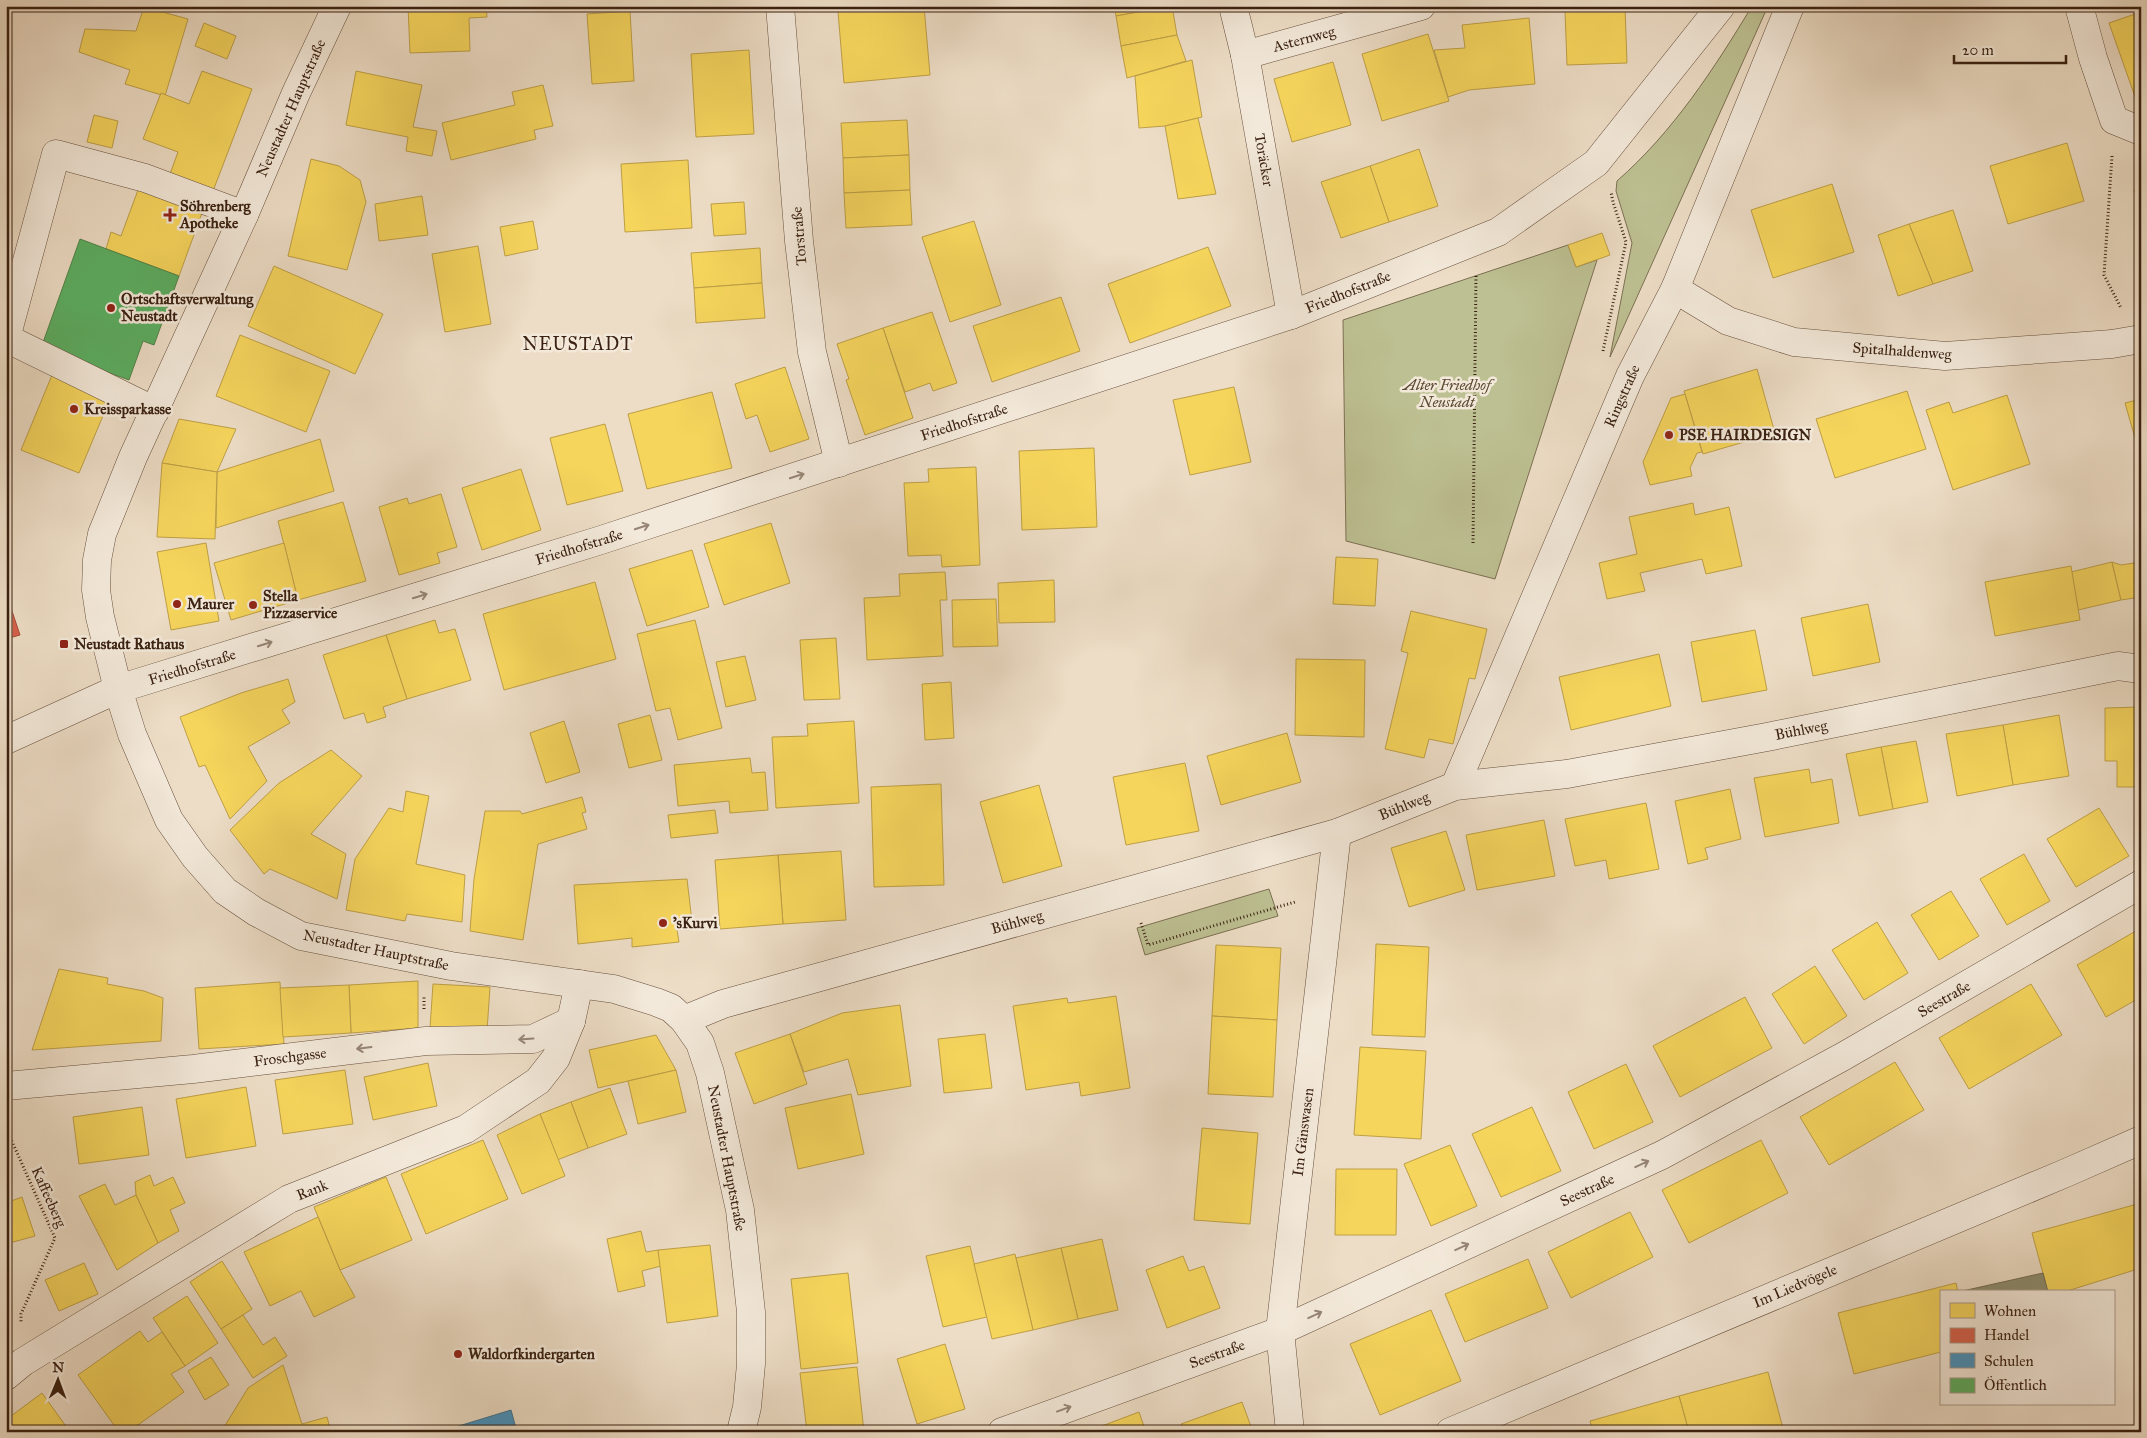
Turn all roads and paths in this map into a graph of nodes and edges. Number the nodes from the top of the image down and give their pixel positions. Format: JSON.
{"nodes":[{"id":1,"x":337,"y":6,"type":"edge"},
{"id":2,"x":780,"y":6,"type":"edge"},
{"id":3,"x":1233,"y":6,"type":"edge"},
{"id":4,"x":1421,"y":6,"type":"edge"},
{"id":5,"x":1720,"y":6,"type":"edge"},
{"id":6,"x":1790,"y":6,"type":"edge"},
{"id":7,"x":2079,"y":6,"type":"edge"},
{"id":8,"x":1245,"y":55,"type":"junction"},
{"id":9,"x":2114,"y":120,"type":"junction"},
{"id":10,"x":2141,"y":131,"type":"edge"},
{"id":11,"x":1611,"y":186,"type":"dead end"},
{"id":12,"x":244,"y":215,"type":"junction"},
{"id":13,"x":1476,"y":270,"type":"dead end"},
{"id":14,"x":1675,"y":289,"type":"junction"},
{"id":15,"x":2122,"y":311,"type":"dead end"},
{"id":16,"x":1292,"y":315,"type":"junction"},
{"id":17,"x":6,"y":338,"type":"edge"},
{"id":18,"x":2141,"y":339,"type":"edge"},
{"id":19,"x":1602,"y":355,"type":"dead end"},
{"id":20,"x":155,"y":411,"type":"junction"},
{"id":21,"x":838,"y":463,"type":"junction"},
{"id":22,"x":1473,"y":543,"type":"dead end"},
{"id":23,"x":2141,"y":669,"type":"edge"},
{"id":24,"x":118,"y":689,"type":"junction"},
{"id":25,"x":6,"y":740,"type":"edge"},
{"id":26,"x":1455,"y":786,"type":"junction"},
{"id":27,"x":1337,"y":833,"type":"junction"},
{"id":28,"x":2141,"y":884,"type":"edge"},
{"id":29,"x":1296,"y":902,"type":"dead end"},
{"id":30,"x":1140,"y":920,"type":"dead end"},
{"id":31,"x":579,"y":984,"type":"junction"},
{"id":32,"x":684,"y":1020,"type":"junction"},
{"id":33,"x":571,"y":1021,"type":"junction"},
{"id":34,"x":6,"y":1086,"type":"edge"},
{"id":35,"x":6,"y":1128,"type":"edge"},
{"id":36,"x":2141,"y":1140,"type":"edge"},
{"id":37,"x":1280,"y":1331,"type":"junction"},
{"id":38,"x":15,"y":1369,"type":"edge"},
{"id":39,"x":741,"y":1432,"type":"edge"},
{"id":40,"x":1002,"y":1432,"type":"edge"},
{"id":41,"x":1290,"y":1432,"type":"edge"},
{"id":42,"x":1450,"y":1432,"type":"edge"}],
"edges":[{"from":1,"to":12,"type":"street","name":"Neustadter Hauptstraße"},
{"from":2,"to":21,"type":"street","name":"Torstraße"},
{"from":3,"to":8,"type":"street","name":"Toräcker"},
{"from":4,"to":8,"type":"street","name":"Asternweg"},
{"from":5,"to":16,"type":"street","name":"Friedhofstraße"},
{"from":6,"to":14,"type":"street","name":"Ringstraße"},
{"from":7,"to":9,"type":"street"},
{"from":8,"to":16,"type":"street","name":"Toräcker"},
{"from":9,"to":10,"type":"street"},
{"from":9,"to":15,"type":"path"},
{"from":11,"to":19,"type":"path"},
{"from":12,"to":17,"type":"street"},
{"from":12,"to":20,"type":"street","name":"Neustadter Hauptstraße"},
{"from":13,"to":22,"type":"path"},
{"from":14,"to":18,"type":"street","name":"Spitalhaldenweg"},
{"from":14,"to":26,"type":"street","name":"Ringstraße"},
{"from":16,"to":21,"type":"street","name":"Friedhofstraße"},
{"from":17,"to":20,"type":"street"},
{"from":20,"to":24,"type":"street","name":"Neustadter Hauptstraße"},
{"from":24,"to":21,"type":"street","name":"Friedhofstraße","one_way":true},
{"from":23,"to":26,"type":"street","name":"Bühlweg"},
{"from":24,"to":25,"type":"street","name":"Friedhofstraße"},
{"from":24,"to":31,"type":"street","name":"Neustadter Hauptstraße"},
{"from":26,"to":27,"type":"street","name":"Bühlweg"},
{"from":27,"to":32,"type":"street","name":"Bühlweg"},
{"from":27,"to":37,"type":"street","name":"Im Gänswasen"},
{"from":37,"to":28,"type":"street","name":"Seestraße","one_way":true},
{"from":29,"to":30,"type":"path"},
{"from":31,"to":32,"type":"street","name":"Neustadter Hauptstraße"},
{"from":31,"to":33,"type":"street","name":"Rank"},
{"from":32,"to":39,"type":"street","name":"Neustadter Hauptstraße"},
{"from":33,"to":34,"type":"street","name":"Froschgasse","one_way":true},
{"from":33,"to":38,"type":"street","name":"Rank"},
{"from":35,"to":38,"type":"path","name":"Kaffeeberg"},
{"from":36,"to":42,"type":"street","name":"Im Liedvögele"},
{"from":40,"to":37,"type":"street","name":"Seestraße","one_way":true},
{"from":37,"to":41,"type":"street","name":"Im Gänswasen"}]}
